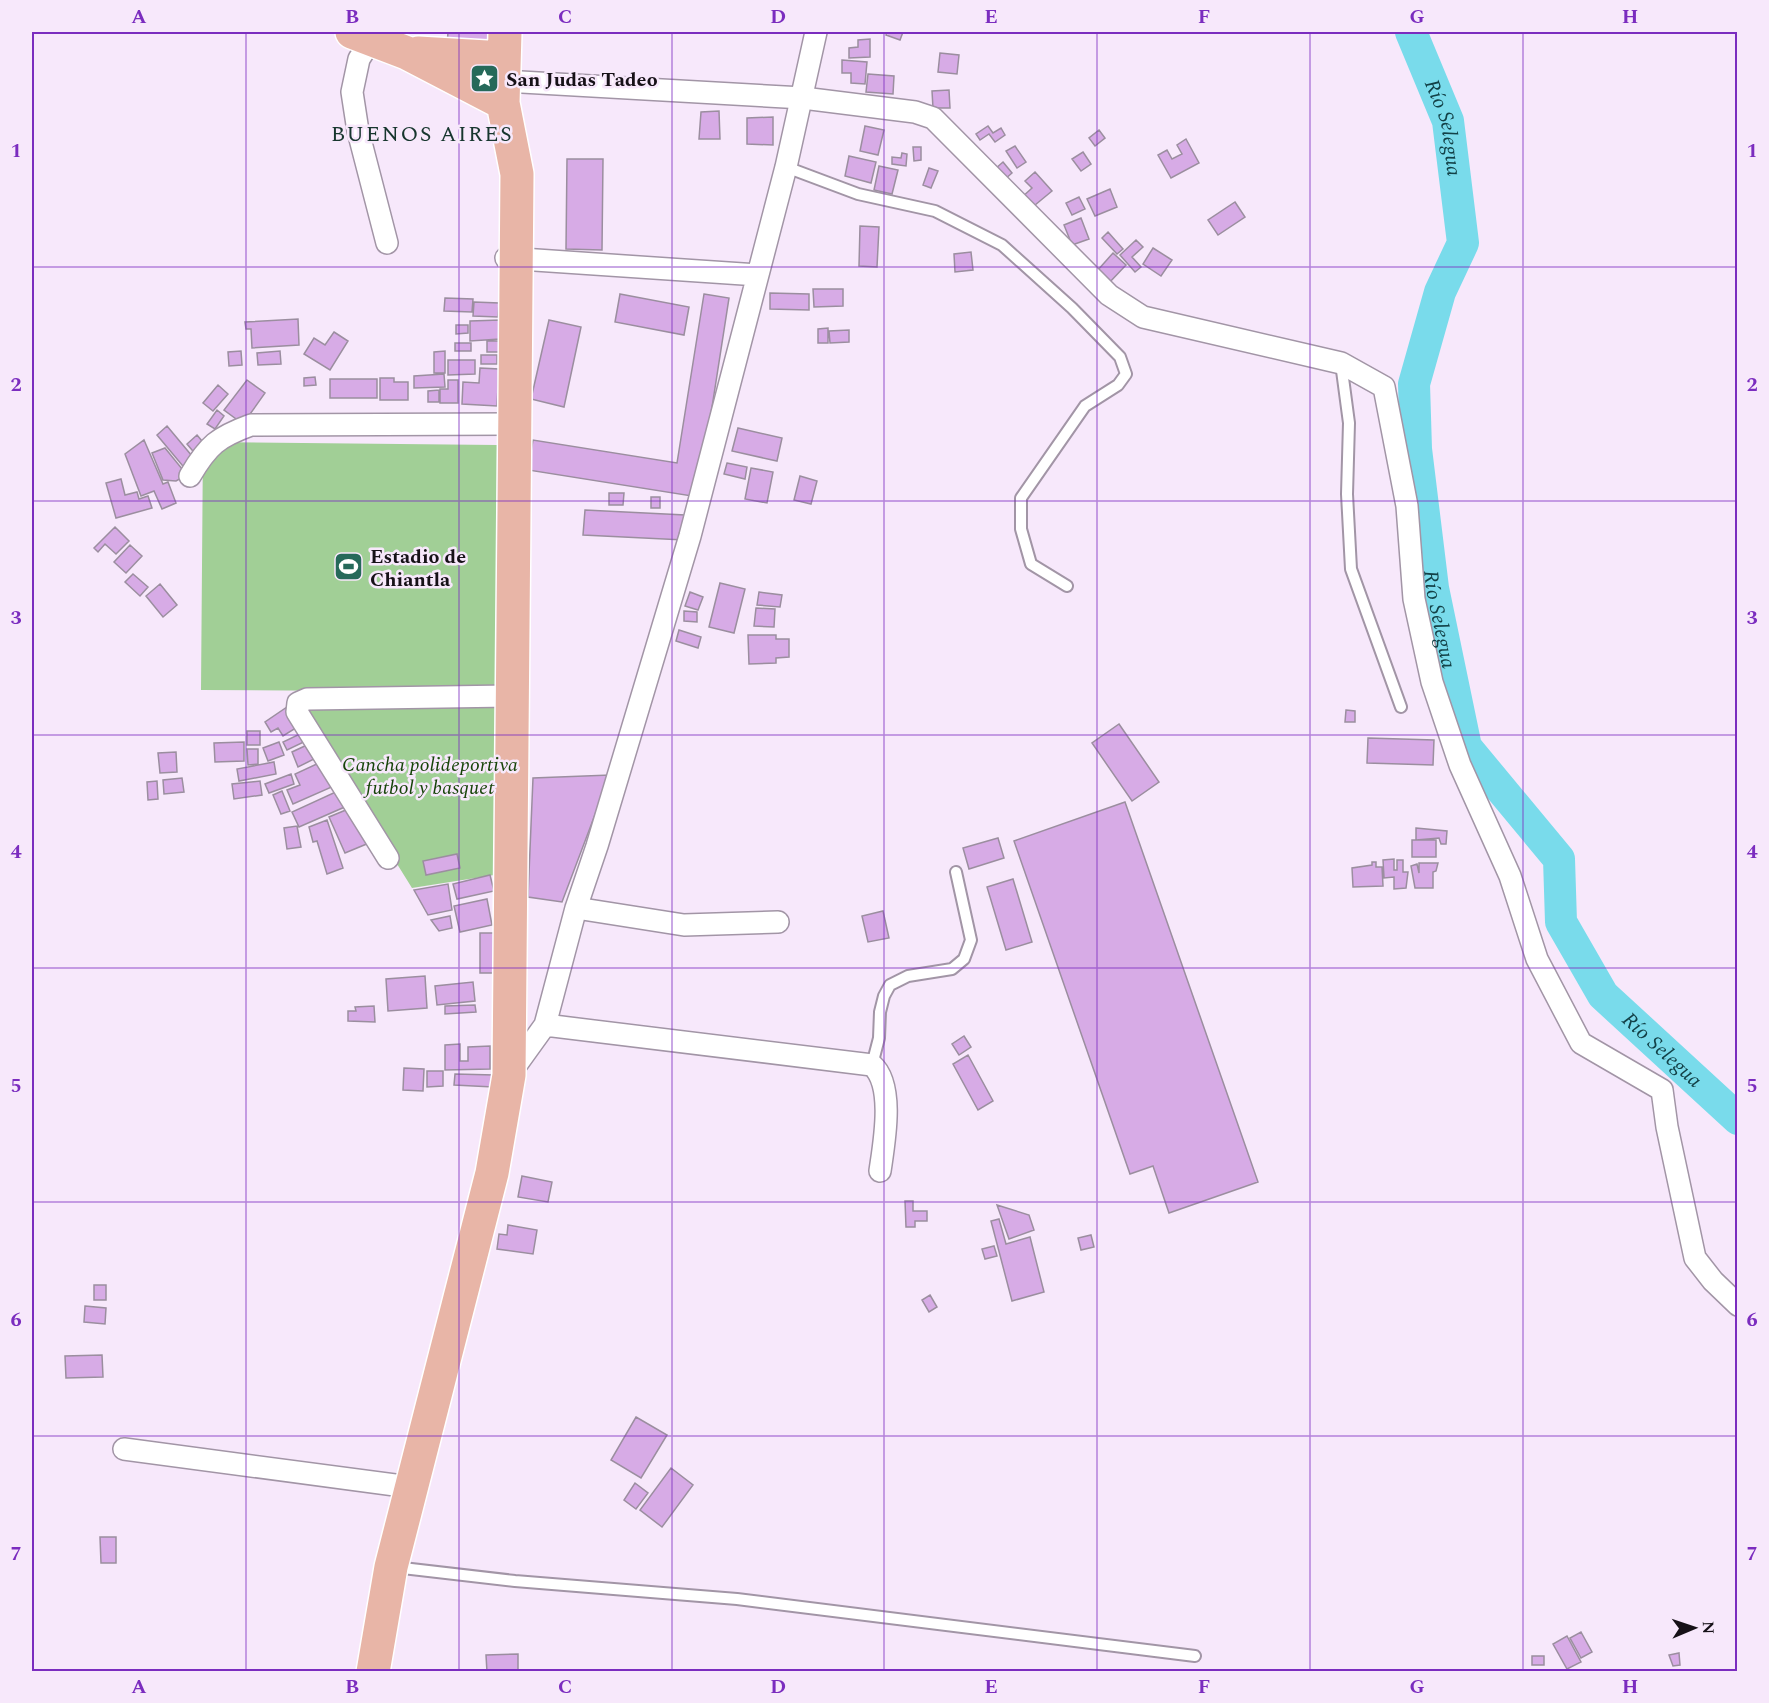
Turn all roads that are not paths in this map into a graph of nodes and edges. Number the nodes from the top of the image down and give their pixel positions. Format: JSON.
{"nodes":[{"id":1,"x":816,"y":32,"type":"edge"},
{"id":2,"x":362,"y":36,"type":"edge"},
{"id":3,"x":407,"y":53,"type":"junction"},
{"id":4,"x":504,"y":68,"type":"edge"},
{"id":5,"x":803,"y":98,"type":"junction"},
{"id":6,"x":786,"y":167,"type":"junction"},
{"id":7,"x":387,"y":243,"type":"dead end"},
{"id":8,"x":509,"y":259,"type":"junction"},
{"id":9,"x":758,"y":275,"type":"junction"},
{"id":10,"x":1341,"y":363,"type":"junction"},
{"id":11,"x":513,"y":424,"type":"junction"},
{"id":12,"x":190,"y":476,"type":"dead end"},
{"id":13,"x":1067,"y":586,"type":"dead end"},
{"id":14,"x":512,"y":696,"type":"junction"},
{"id":15,"x":1401,"y":707,"type":"dead end"},
{"id":16,"x":388,"y":858,"type":"dead end"},
{"id":17,"x":956,"y":872,"type":"dead end"},
{"id":18,"x":576,"y":908,"type":"junction"},
{"id":19,"x":778,"y":922,"type":"dead end"},
{"id":20,"x":545,"y":1025,"type":"junction"},
{"id":21,"x":872,"y":1065,"type":"junction"},
{"id":22,"x":510,"y":1075,"type":"junction"},
{"id":23,"x":880,"y":1171,"type":"dead end"},
{"id":24,"x":1737,"y":1305,"type":"edge"},
{"id":25,"x":124,"y":1449,"type":"dead end"},
{"id":26,"x":410,"y":1487,"type":"junction"},
{"id":27,"x":391,"y":1567,"type":"junction"},
{"id":28,"x":1195,"y":1656,"type":"dead end"},
{"id":29,"x":373,"y":1671,"type":"edge"}],
"edges":[{"from":1,"to":5,"type":"street"},
{"from":2,"to":3,"type":"main road"},
{"from":2,"to":7,"type":"street"},
{"from":3,"to":4,"type":"main road"},
{"from":3,"to":4,"type":"main road"},
{"from":4,"to":5,"type":"street"},
{"from":4,"to":8,"type":"main road"},
{"from":5,"to":6,"type":"street"},
{"from":5,"to":10,"type":"street"},
{"from":6,"to":9,"type":"street"},
{"from":6,"to":13,"type":"lane"},
{"from":8,"to":9,"type":"street"},
{"from":8,"to":11,"type":"main road"},
{"from":9,"to":18,"type":"street"},
{"from":10,"to":15,"type":"lane"},
{"from":10,"to":24,"type":"street"},
{"from":11,"to":12,"type":"street"},
{"from":11,"to":14,"type":"main road"},
{"from":14,"to":16,"type":"street"},
{"from":14,"to":22,"type":"main road"},
{"from":17,"to":21,"type":"lane"},
{"from":18,"to":19,"type":"street"},
{"from":18,"to":20,"type":"street"},
{"from":20,"to":21,"type":"street"},
{"from":20,"to":22,"type":"street"},
{"from":21,"to":23,"type":"street"},
{"from":22,"to":26,"type":"main road"},
{"from":25,"to":26,"type":"street"},
{"from":26,"to":27,"type":"main road"},
{"from":27,"to":28,"type":"lane"},
{"from":27,"to":29,"type":"main road"}]}
